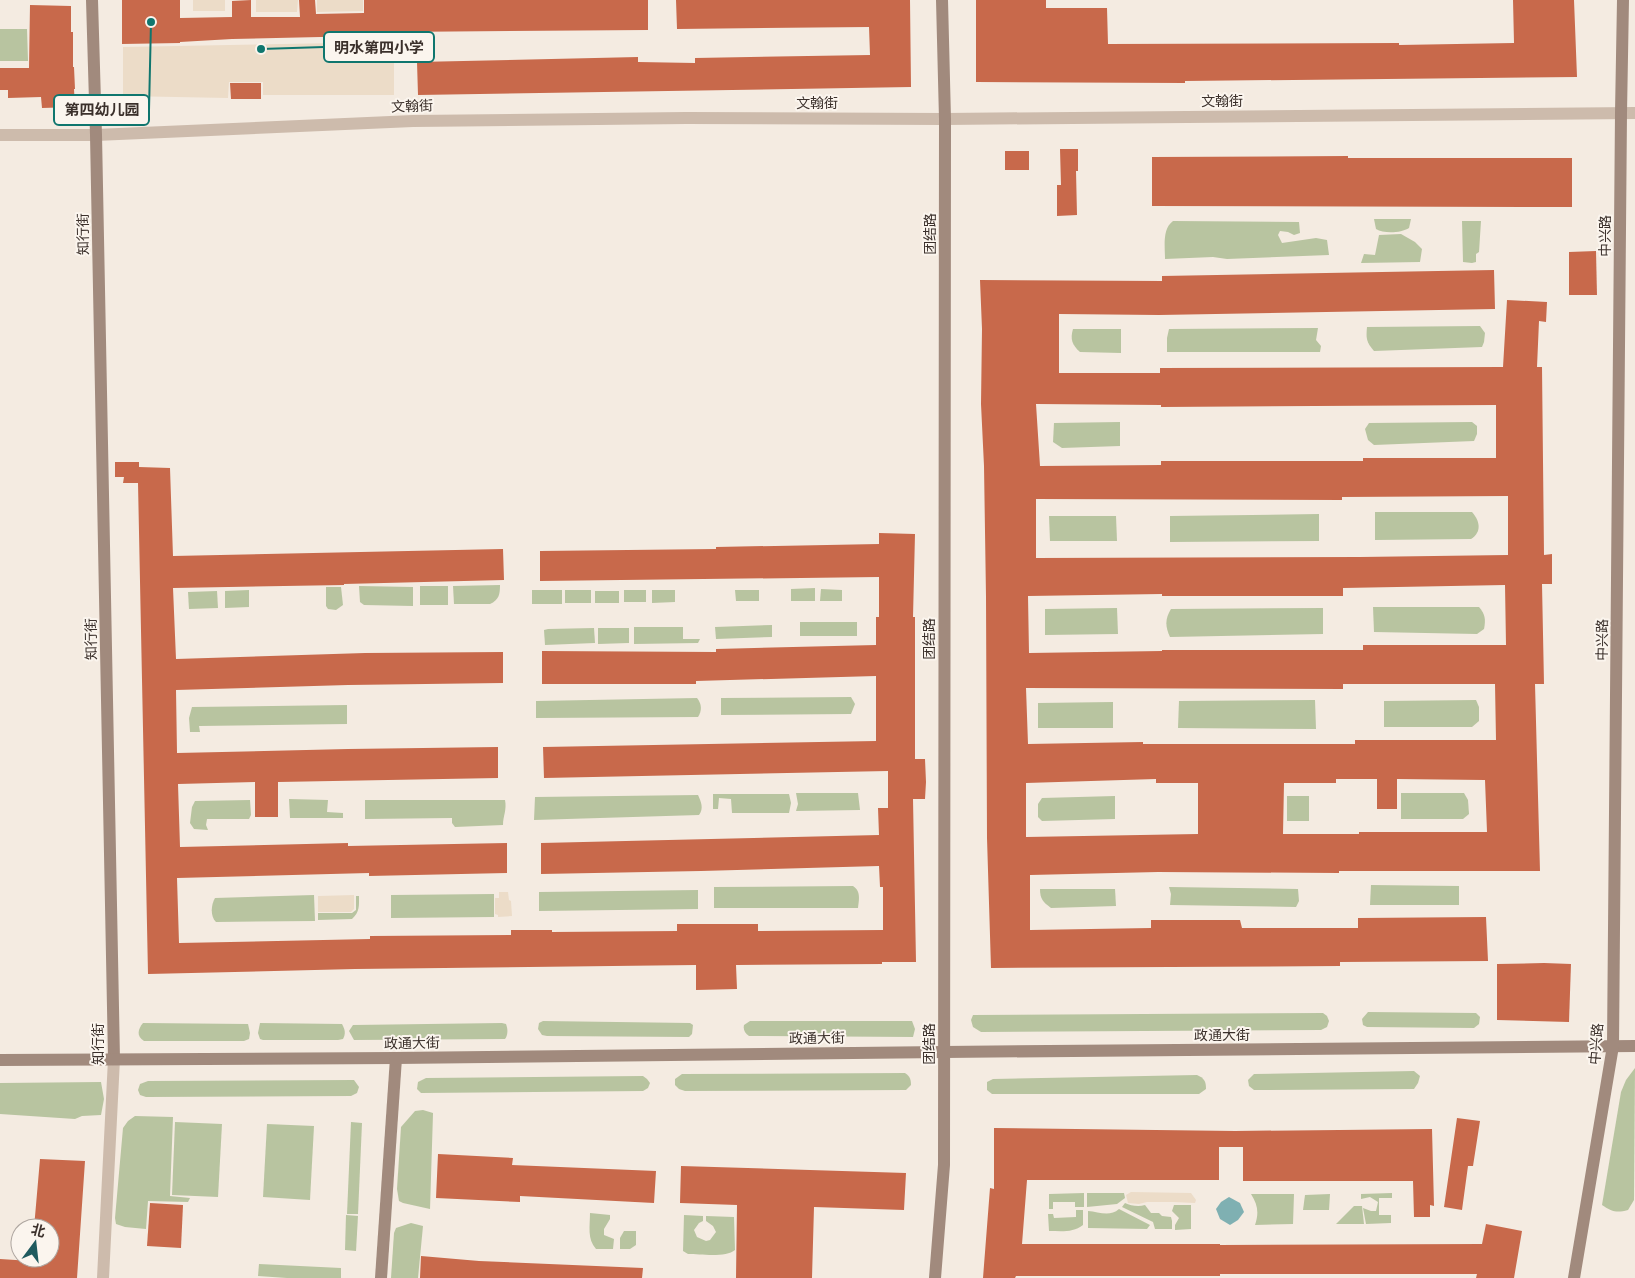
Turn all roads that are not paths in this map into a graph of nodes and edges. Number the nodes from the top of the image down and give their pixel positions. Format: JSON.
{"nodes":[{"id":1,"x":92,"y":0,"type":"edge"},
{"id":2,"x":942,"y":0,"type":"edge"},
{"id":3,"x":1623,"y":0,"type":"edge"},
{"id":4,"x":1635,"y":112,"type":"edge"},
{"id":5,"x":1621,"y":113,"type":"junction"},
{"id":6,"x":945,"y":119,"type":"junction"},
{"id":7,"x":96,"y":135,"type":"junction"},
{"id":8,"x":0,"y":136,"type":"edge"},
{"id":9,"x":1613,"y":1046,"type":"junction"},
{"id":10,"x":1635,"y":1046,"type":"edge"},
{"id":11,"x":944,"y":1052,"type":"junction"},
{"id":12,"x":396,"y":1058,"type":"junction"},
{"id":13,"x":114,"y":1059,"type":"junction"},
{"id":14,"x":0,"y":1060,"type":"edge"},
{"id":15,"x":103,"y":1278,"type":"edge"},
{"id":16,"x":381,"y":1278,"type":"edge"},
{"id":17,"x":935,"y":1278,"type":"edge"},
{"id":18,"x":1574,"y":1278,"type":"edge"}],
"edges":[{"from":1,"to":7,"type":"street","name":"知行街"},
{"from":2,"to":6,"type":"street","name":"团结路"},
{"from":3,"to":5,"type":"street","name":"中兴路"},
{"from":4,"to":5,"type":"street","name":"文翰街"},
{"from":5,"to":6,"type":"street","name":"文翰街"},
{"from":5,"to":9,"type":"street","name":"中兴路"},
{"from":6,"to":7,"type":"street","name":"文翰街"},
{"from":6,"to":11,"type":"street","name":"团结路"},
{"from":7,"to":8,"type":"street","name":"文翰街"},
{"from":7,"to":13,"type":"street","name":"知行街"},
{"from":9,"to":10,"type":"street","name":"政通大街"},
{"from":9,"to":11,"type":"street","name":"政通大街"},
{"from":9,"to":18,"type":"street","name":"中兴路"},
{"from":11,"to":12,"type":"street","name":"政通大街"},
{"from":11,"to":17,"type":"street","name":"团结路"},
{"from":12,"to":13,"type":"street","name":"政通大街"},
{"from":12,"to":16,"type":"street"},
{"from":13,"to":14,"type":"street","name":"政通大街"},
{"from":13,"to":15,"type":"street","name":"知行街"}]}
